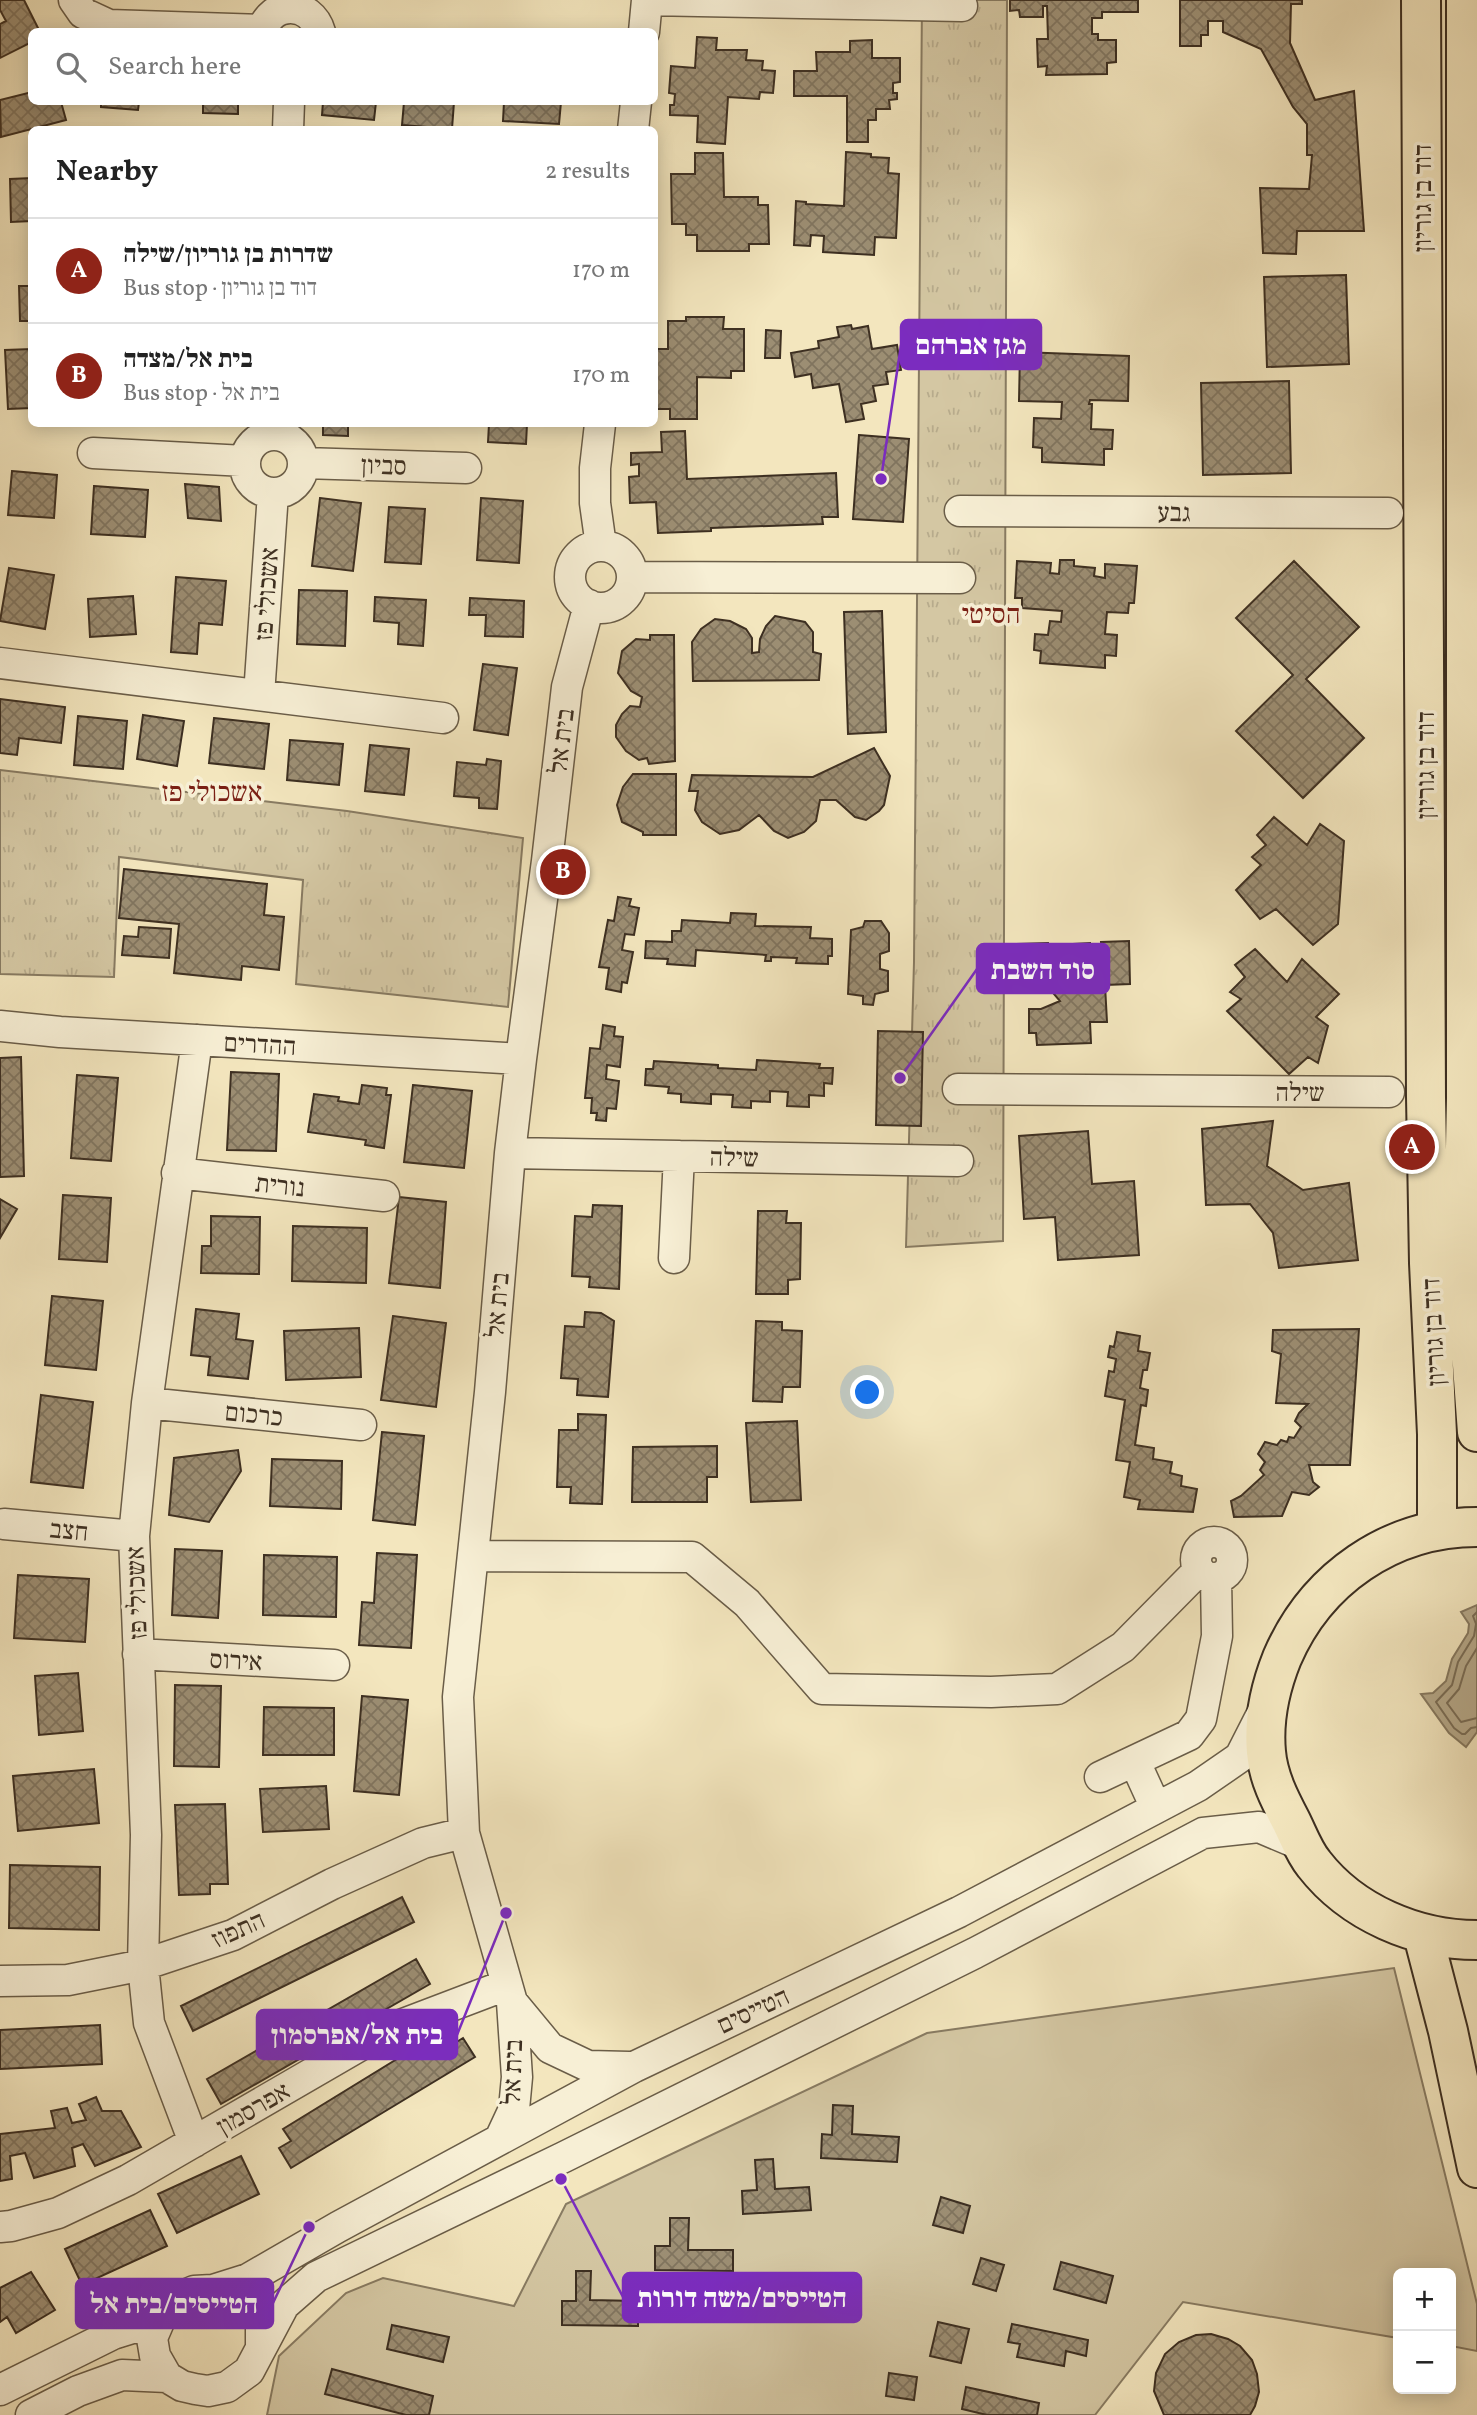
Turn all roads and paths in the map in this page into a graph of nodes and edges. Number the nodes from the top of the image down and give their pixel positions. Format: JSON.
{"nodes":[{"id":1,"x":74,"y":0,"type":"edge"},
{"id":2,"x":647,"y":0,"type":"edge"},
{"id":3,"x":1421,"y":0,"type":"edge"},
{"id":4,"x":1466,"y":0,"type":"edge"},
{"id":5,"x":299,"y":3,"type":"edge"},
{"id":6,"x":962,"y":6,"type":"dead end"},
{"id":7,"x":186,"y":28,"type":"edge"},
{"id":8,"x":263,"y":28,"type":"edge"},
{"id":9,"x":319,"y":28,"type":"edge"},
{"id":10,"x":644,"y":28,"type":"edge"},
{"id":11,"x":289,"y":105,"type":"edge"},
{"id":12,"x":636,"y":105,"type":"edge"},
{"id":13,"x":288,"y":126,"type":"edge"},
{"id":14,"x":633,"y":126,"type":"edge"},
{"id":15,"x":600,"y":427,"type":"edge"},
{"id":16,"x":273,"y":429,"type":"edge"},
{"id":17,"x":93,"y":453,"type":"dead end"},
{"id":18,"x":245,"y":461,"type":"junction"},
{"id":19,"x":303,"y":463,"type":"junction"},
{"id":20,"x":466,"y":468,"type":"dead end"},
{"id":21,"x":273,"y":493,"type":"junction"},
{"id":22,"x":960,"y":511,"type":"dead end"},
{"id":23,"x":1388,"y":513,"type":"dead end"},
{"id":24,"x":601,"y":546,"type":"junction"},
{"id":25,"x":632,"y":577,"type":"junction"},
{"id":26,"x":960,"y":578,"type":"dead end"},
{"id":27,"x":589,"y":605,"type":"junction"},
{"id":28,"x":0,"y":663,"type":"edge"},
{"id":29,"x":259,"y":695,"type":"junction"},
{"id":30,"x":443,"y":718,"type":"dead end"},
{"id":31,"x":0,"y":1026,"type":"edge"},
{"id":32,"x":197,"y":1040,"type":"junction"},
{"id":33,"x":521,"y":1059,"type":"junction"},
{"id":34,"x":958,"y":1089,"type":"dead end"},
{"id":35,"x":1390,"y":1092,"type":"dead end"},
{"id":36,"x":510,"y":1153,"type":"junction"},
{"id":37,"x":680,"y":1156,"type":"junction"},
{"id":38,"x":958,"y":1161,"type":"dead end"},
{"id":39,"x":177,"y":1173,"type":"junction"},
{"id":40,"x":384,"y":1196,"type":"dead end"},
{"id":41,"x":674,"y":1258,"type":"dead end"},
{"id":42,"x":147,"y":1403,"type":"junction"},
{"id":43,"x":361,"y":1425,"type":"dead end"},
{"id":44,"x":1477,"y":1432,"type":"edge"},
{"id":45,"x":4,"y":1524,"type":"dead end"},
{"id":46,"x":1477,"y":1527,"type":"edge"},
{"id":47,"x":1437,"y":1530,"type":"junction"},
{"id":48,"x":134,"y":1536,"type":"junction"},
{"id":49,"x":473,"y":1556,"type":"junction"},
{"id":50,"x":138,"y":1654,"type":"junction"},
{"id":51,"x":334,"y":1665,"type":"dead end"},
{"id":52,"x":1267,"y":1704,"type":"junction"},
{"id":53,"x":1135,"y":1762,"type":"junction"},
{"id":54,"x":1100,"y":1777,"type":"dead end"},
{"id":55,"x":1156,"y":1808,"type":"junction"},
{"id":56,"x":464,"y":1833,"type":"junction"},
{"id":57,"x":1304,"y":1846,"type":"junction"},
{"id":58,"x":1423,"y":1934,"type":"junction"},
{"id":59,"x":1477,"y":1940,"type":"edge"},
{"id":60,"x":143,"y":1965,"type":"junction"},
{"id":61,"x":0,"y":1981,"type":"edge"},
{"id":62,"x":509,"y":1993,"type":"junction"},
{"id":63,"x":634,"y":2067,"type":"junction"},
{"id":64,"x":500,"y":2139,"type":"junction"},
{"id":65,"x":194,"y":2142,"type":"junction"},
{"id":66,"x":1477,"y":2168,"type":"edge"},
{"id":67,"x":0,"y":2227,"type":"edge"},
{"id":68,"x":212,"y":2290,"type":"junction"},
{"id":69,"x":158,"y":2320,"type":"junction"},
{"id":70,"x":261,"y":2346,"type":"junction"},
{"id":71,"x":167,"y":2377,"type":"junction"},
{"id":72,"x":0,"y":2390,"type":"edge"},
{"id":73,"x":228,"y":2401,"type":"edge"},
{"id":74,"x":31,"y":2415,"type":"edge"}],
"edges":[{"from":1,"to":7,"type":"street"},
{"from":2,"to":6,"type":"street"},
{"from":2,"to":10,"type":"street"},
{"from":3,"to":47,"type":"main road","name":"דוד בן גוריון"},
{"from":4,"to":44,"type":"main road","name":"דוד בן גוריון"},
{"from":5,"to":8,"type":"street"},
{"from":5,"to":9,"type":"street"},
{"from":11,"to":13,"type":"street"},
{"from":12,"to":14,"type":"street"},
{"from":15,"to":24,"type":"street"},
{"from":16,"to":18,"type":"street"},
{"from":16,"to":19,"type":"street"},
{"from":17,"to":18,"type":"street"},
{"from":18,"to":21,"type":"street"},
{"from":19,"to":20,"type":"street","name":"סביון"},
{"from":19,"to":21,"type":"street"},
{"from":21,"to":29,"type":"street","name":"אשכולי פז"},
{"from":22,"to":23,"type":"street","name":"גבע"},
{"from":24,"to":25,"type":"street"},
{"from":24,"to":27,"type":"street"},
{"from":25,"to":26,"type":"street"},
{"from":25,"to":27,"type":"street"},
{"from":27,"to":33,"type":"street","name":"בית אל"},
{"from":28,"to":29,"type":"street"},
{"from":29,"to":30,"type":"street"},
{"from":31,"to":32,"type":"street","name":"ההדרים"},
{"from":32,"to":33,"type":"street","name":"ההדרים"},
{"from":32,"to":39,"type":"street","name":"אשכולי פז"},
{"from":33,"to":36,"type":"street","name":"בית אל"},
{"from":34,"to":35,"type":"street","name":"שילה"},
{"from":36,"to":37,"type":"street","name":"שילה"},
{"from":36,"to":49,"type":"street","name":"בית אל"},
{"from":37,"to":38,"type":"street","name":"שילה"},
{"from":37,"to":41,"type":"street"},
{"from":39,"to":40,"type":"street","name":"נורית"},
{"from":39,"to":42,"type":"street","name":"אשכולי פז"},
{"from":42,"to":43,"type":"street","name":"כרכום"},
{"from":42,"to":48,"type":"street","name":"אשכולי פז"},
{"from":45,"to":48,"type":"street","name":"חצב"},
{"from":46,"to":47,"type":"main road"},
{"from":47,"to":52,"type":"main road"},
{"from":48,"to":50,"type":"street","name":"אשכולי פז"},
{"from":49,"to":53,"type":"street"},
{"from":49,"to":56,"type":"street","name":"בית אל"},
{"from":50,"to":51,"type":"street","name":"אירוס"},
{"from":50,"to":60,"type":"street","name":"אשכולי פז"},
{"from":52,"to":55,"type":"street","name":"הטייסים"},
{"from":52,"to":57,"type":"main road"},
{"from":53,"to":54,"type":"street"},
{"from":53,"to":55,"type":"street"},
{"from":55,"to":63,"type":"street","name":"הטייסים"},
{"from":56,"to":60,"type":"street","name":"התפוז"},
{"from":56,"to":62,"type":"street","name":"בית אל"},
{"from":57,"to":58,"type":"main road"},
{"from":57,"to":70,"type":"street","name":"הטייסים"},
{"from":58,"to":59,"type":"main road"},
{"from":58,"to":66,"type":"main road"},
{"from":60,"to":61,"type":"street","name":"התפוז"},
{"from":60,"to":65,"type":"street","name":"אשכולי פז"},
{"from":62,"to":63,"type":"street","name":"בית אל"},
{"from":62,"to":64,"type":"street","name":"בית אל"},
{"from":62,"to":65,"type":"street","name":"אפרסמון"},
{"from":63,"to":64,"type":"street","name":"הטייסים"},
{"from":64,"to":68,"type":"street","name":"הטייסים"},
{"from":65,"to":67,"type":"street","name":"אפרסמון"},
{"from":68,"to":69,"type":"street"},
{"from":68,"to":70,"type":"street"},
{"from":69,"to":71,"type":"street"},
{"from":69,"to":72,"type":"street"},
{"from":70,"to":73,"type":"street"},
{"from":71,"to":73,"type":"street"},
{"from":71,"to":74,"type":"street"}]}
